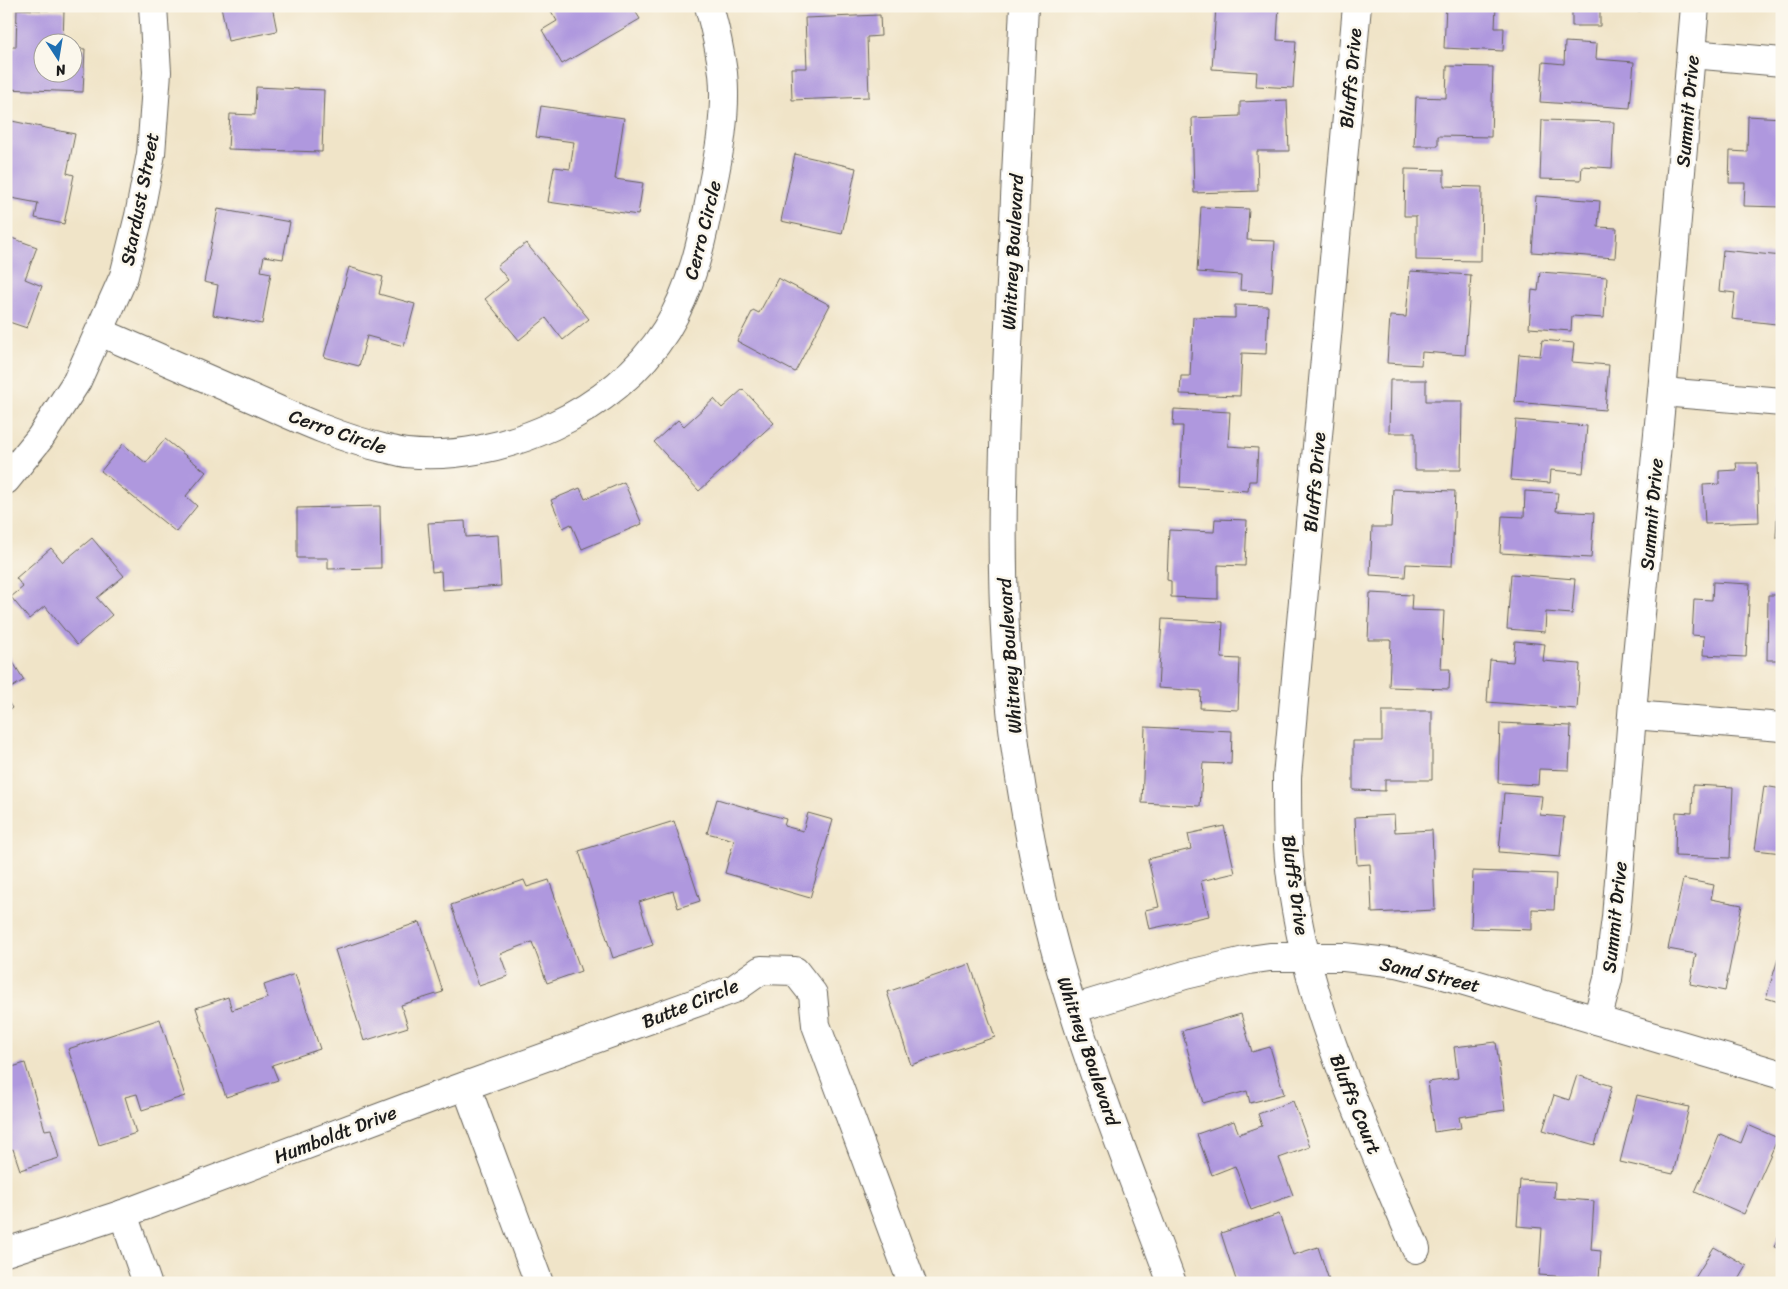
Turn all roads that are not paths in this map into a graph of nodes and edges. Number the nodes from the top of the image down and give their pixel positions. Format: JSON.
{"nodes":[{"id":1,"x":153,"y":6,"type":"edge"},
{"id":2,"x":708,"y":6,"type":"edge"},
{"id":3,"x":1024,"y":6,"type":"edge"},
{"id":4,"x":1357,"y":6,"type":"edge"},
{"id":5,"x":1695,"y":6,"type":"edge"},
{"id":6,"x":1692,"y":54,"type":"junction"},
{"id":7,"x":1782,"y":62,"type":"edge"},
{"id":8,"x":100,"y":332,"type":"junction"},
{"id":9,"x":1662,"y":392,"type":"junction"},
{"id":10,"x":1782,"y":402,"type":"edge"},
{"id":11,"x":6,"y":480,"type":"edge"},
{"id":12,"x":1633,"y":715,"type":"junction"},
{"id":13,"x":1782,"y":727,"type":"edge"},
{"id":14,"x":1306,"y":957,"type":"junction"},
{"id":15,"x":1074,"y":1009,"type":"junction"},
{"id":16,"x":1597,"y":1020,"type":"junction"},
{"id":17,"x":1782,"y":1075,"type":"edge"},
{"id":18,"x":466,"y":1086,"type":"junction"},
{"id":19,"x":124,"y":1214,"type":"junction"},
{"id":20,"x":1416,"y":1249,"type":"dead end"},
{"id":21,"x":6,"y":1252,"type":"edge"},
{"id":22,"x":147,"y":1283,"type":"edge"},
{"id":23,"x":539,"y":1283,"type":"edge"},
{"id":24,"x":912,"y":1283,"type":"edge"},
{"id":25,"x":1172,"y":1283,"type":"edge"}],
"edges":[{"from":1,"to":8,"type":"street","name":"Stardust Street"},
{"from":2,"to":8,"type":"street","name":"Cerro Circle"},
{"from":3,"to":15,"type":"street","name":"Whitney Boulevard"},
{"from":4,"to":14,"type":"street","name":"Bluffs Drive"},
{"from":5,"to":6,"type":"street","name":"Summit Drive"},
{"from":6,"to":7,"type":"street"},
{"from":6,"to":9,"type":"street","name":"Summit Drive"},
{"from":8,"to":11,"type":"street","name":"Stardust Street"},
{"from":9,"to":10,"type":"street"},
{"from":9,"to":12,"type":"street","name":"Summit Drive"},
{"from":12,"to":13,"type":"street"},
{"from":12,"to":16,"type":"street","name":"Summit Drive"},
{"from":14,"to":15,"type":"street","name":"Sand Street"},
{"from":14,"to":16,"type":"street","name":"Sand Street"},
{"from":14,"to":20,"type":"street","name":"Bluffs Court"},
{"from":15,"to":25,"type":"street","name":"Whitney Boulevard"},
{"from":16,"to":17,"type":"street","name":"Sand Street"},
{"from":18,"to":19,"type":"street","name":"Humboldt Drive"},
{"from":18,"to":23,"type":"street"},
{"from":18,"to":24,"type":"street","name":"Butte Circle"},
{"from":19,"to":21,"type":"street","name":"Humboldt Drive"},
{"from":19,"to":22,"type":"street"}]}
